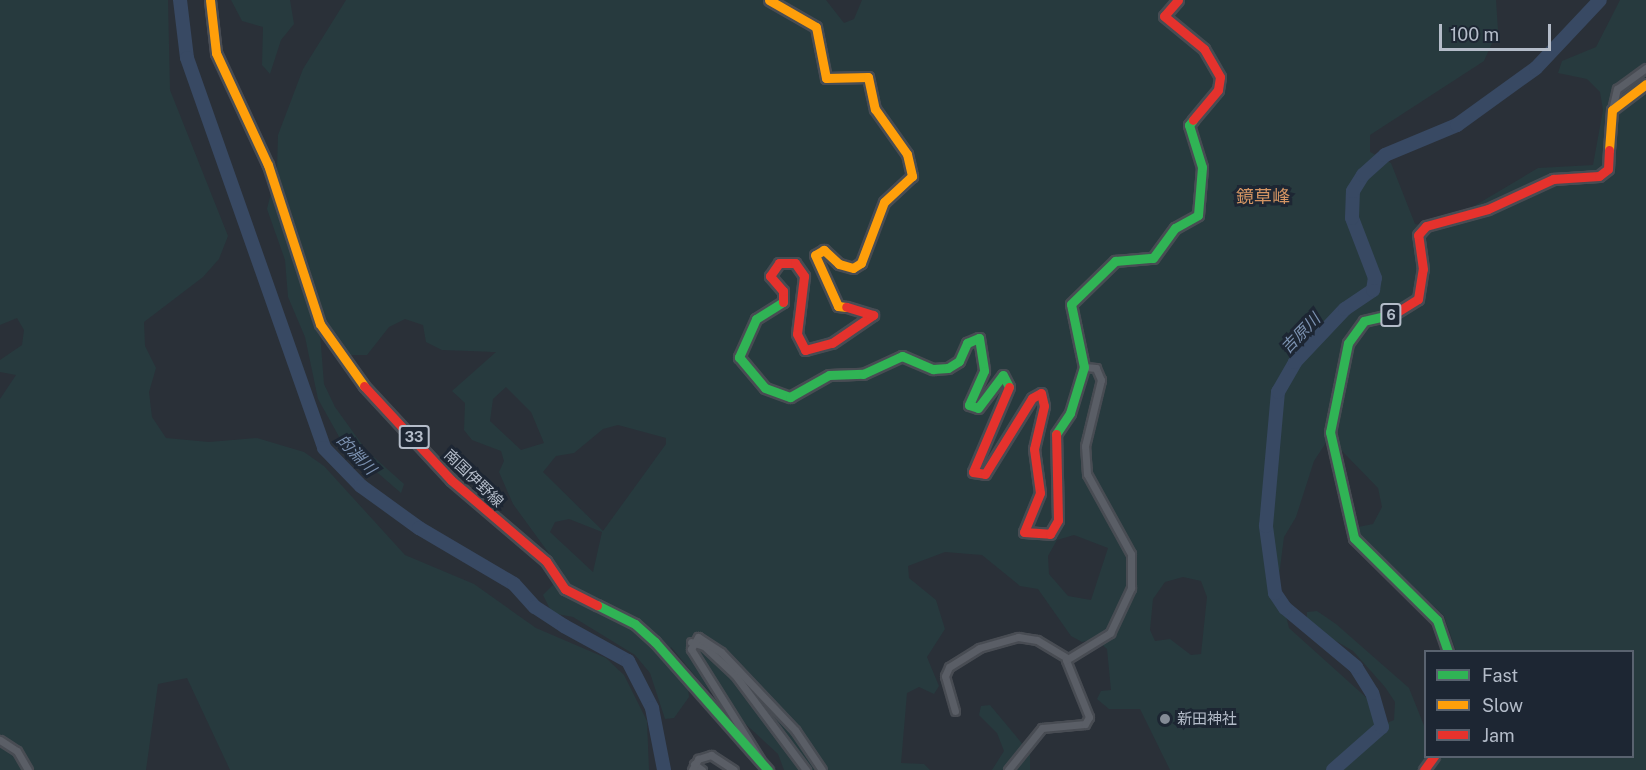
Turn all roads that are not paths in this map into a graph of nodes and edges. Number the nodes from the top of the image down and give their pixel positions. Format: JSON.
{"nodes":[{"id":1,"x":210,"y":0,"type":"edge"},
{"id":2,"x":769,"y":0,"type":"edge"},
{"id":3,"x":1178,"y":0,"type":"edge"},
{"id":4,"x":1646,"y":68,"type":"edge"},
{"id":5,"x":1646,"y":84,"type":"edge"},
{"id":6,"x":1612,"y":110,"type":"junction"},
{"id":7,"x":1083,"y":367,"type":"junction"},
{"id":8,"x":691,"y":642,"type":"junction"},
{"id":9,"x":1448,"y":650,"type":"edge"},
{"id":10,"x":1067,"y":658,"type":"junction"},
{"id":11,"x":955,"y":711,"type":"dead end"},
{"id":12,"x":0,"y":740,"type":"edge"},
{"id":13,"x":760,"y":761,"type":"junction"},
{"id":14,"x":693,"y":767,"type":"edge"},
{"id":15,"x":28,"y":770,"type":"edge"},
{"id":16,"x":702,"y":770,"type":"edge"},
{"id":17,"x":734,"y":770,"type":"edge"},
{"id":18,"x":768,"y":770,"type":"edge"},
{"id":19,"x":806,"y":770,"type":"edge"},
{"id":20,"x":822,"y":770,"type":"edge"},
{"id":21,"x":1008,"y":770,"type":"edge"}],
"edges":[{"from":1,"to":13,"type":"street","name":"南国伊野線","number":"33"},
{"from":2,"to":7,"type":"street"},
{"from":3,"to":7,"type":"street"},
{"from":4,"to":6,"type":"street"},
{"from":5,"to":6,"type":"street"},
{"from":6,"to":9,"type":"street","number":"6"},
{"from":7,"to":10,"type":"street"},
{"from":8,"to":13,"type":"street"},
{"from":8,"to":19,"type":"street"},
{"from":8,"to":20,"type":"street"},
{"from":10,"to":11,"type":"street"},
{"from":10,"to":21,"type":"street"},
{"from":12,"to":15,"type":"street"},
{"from":13,"to":18,"type":"street","name":"南国伊野線","number":"33"},
{"from":14,"to":16,"type":"street"},
{"from":14,"to":17,"type":"street"}]}
